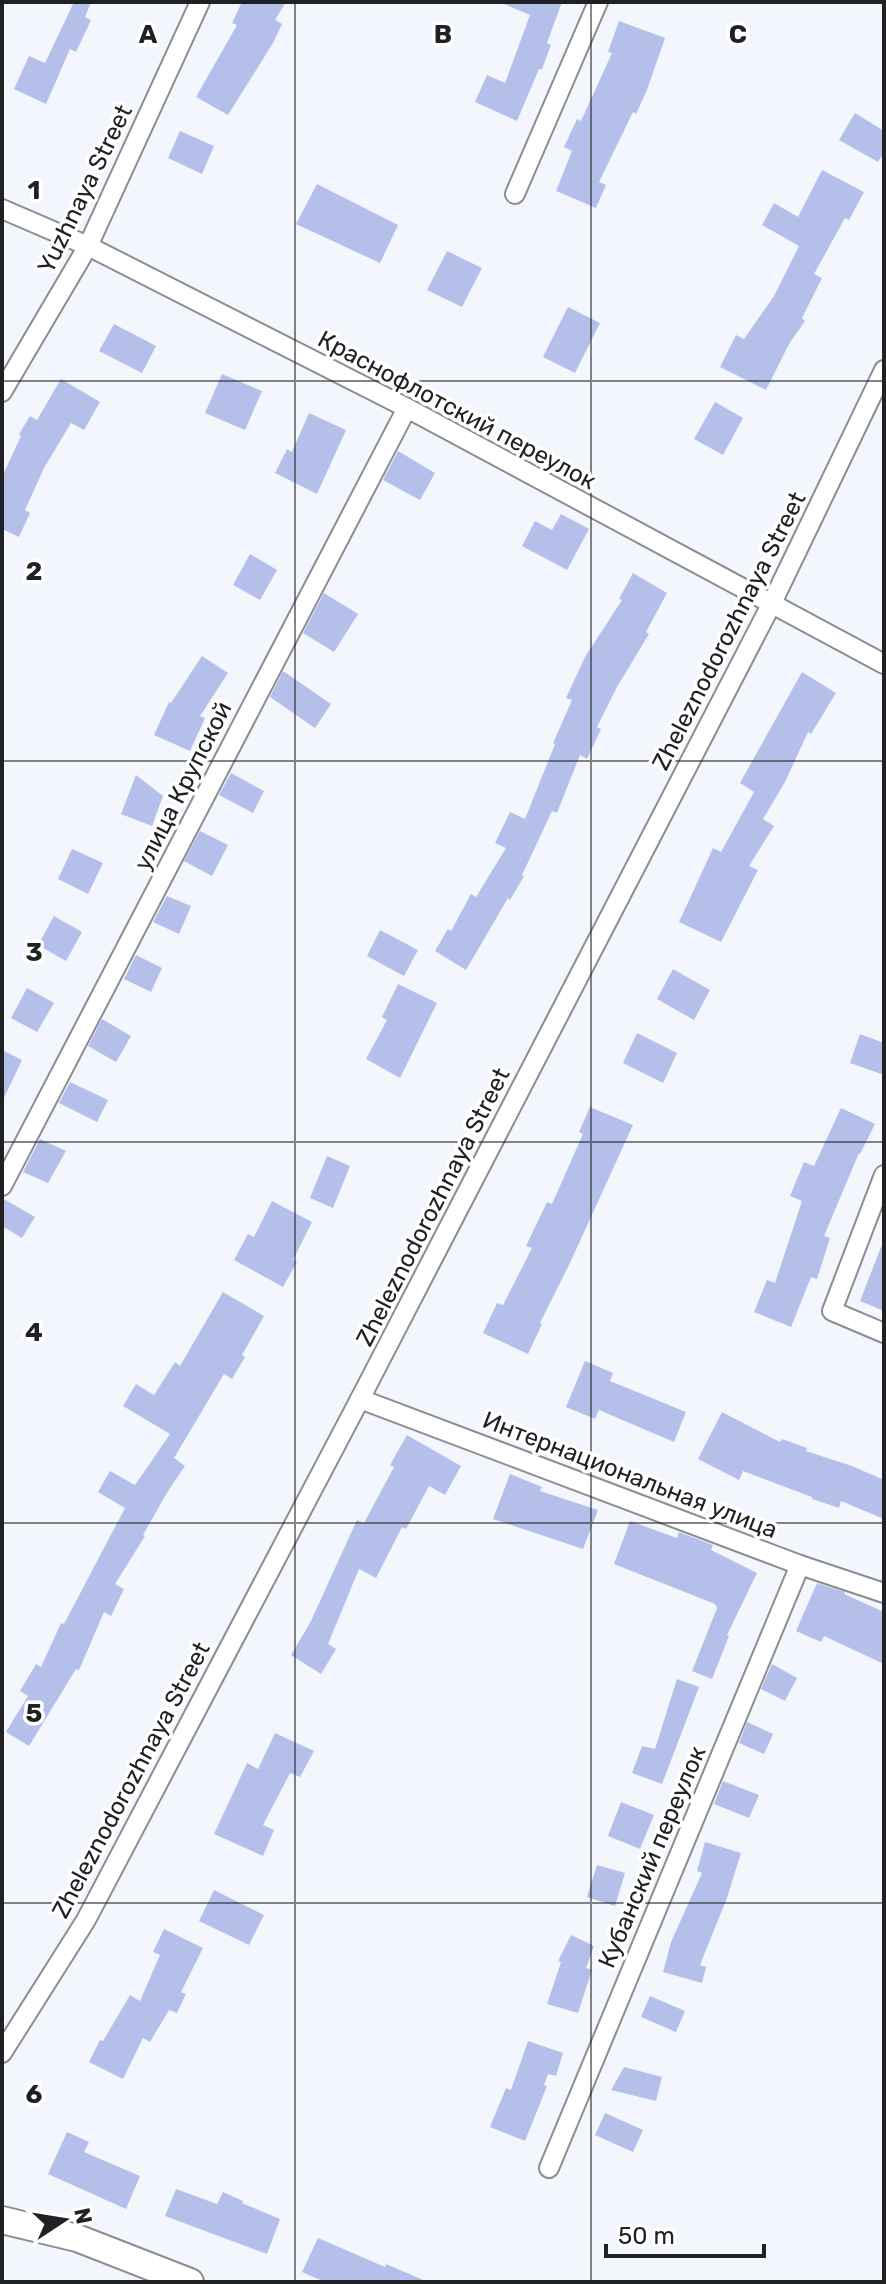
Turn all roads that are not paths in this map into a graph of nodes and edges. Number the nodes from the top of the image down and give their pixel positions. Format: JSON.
{"nodes":[{"id":1,"x":200,"y":2,"type":"edge"},
{"id":2,"x":598,"y":2,"type":"edge"},
{"id":3,"x":515,"y":194,"type":"dead end"},
{"id":4,"x":2,"y":209,"type":"edge"},
{"id":5,"x":88,"y":246,"type":"junction"},
{"id":6,"x":884,"y":370,"type":"edge"},
{"id":7,"x":2,"y":392,"type":"edge"},
{"id":8,"x":407,"y":408,"type":"junction"},
{"id":9,"x":771,"y":605,"type":"junction"},
{"id":10,"x":884,"y":664,"type":"edge"},
{"id":11,"x":884,"y":1175,"type":"edge"},
{"id":12,"x":2,"y":1186,"type":"edge"},
{"id":13,"x":884,"y":1333,"type":"edge"},
{"id":14,"x":360,"y":1399,"type":"junction"},
{"id":15,"x":800,"y":1565,"type":"junction"},
{"id":16,"x":884,"y":1593,"type":"edge"},
{"id":17,"x":2,"y":2053,"type":"edge"},
{"id":18,"x":549,"y":2168,"type":"dead end"},
{"id":19,"x":2,"y":2220,"type":"edge"},
{"id":20,"x":190,"y":2282,"type":"edge"}],
"edges":[{"from":1,"to":5,"type":"street","name":"Yuzhnaya Street"},
{"from":2,"to":3,"type":"street"},
{"from":4,"to":5,"type":"street","name":"Краснофлотский переулок"},
{"from":5,"to":7,"type":"street","name":"Yuzhnaya Street"},
{"from":5,"to":8,"type":"street","name":"Краснофлотский переулок"},
{"from":6,"to":9,"type":"street","name":"Zheleznodorozhnaya Street"},
{"from":8,"to":9,"type":"street","name":"Краснофлотский переулок"},
{"from":8,"to":12,"type":"street","name":"улица Крупской"},
{"from":9,"to":10,"type":"street","name":"Краснофлотский переулок"},
{"from":9,"to":14,"type":"street","name":"Zheleznodorozhnaya Street"},
{"from":11,"to":13,"type":"street"},
{"from":14,"to":15,"type":"street","name":"Интернациональная улица"},
{"from":14,"to":17,"type":"street","name":"Zheleznodorozhnaya Street"},
{"from":15,"to":16,"type":"street","name":"Интернациональная улица"},
{"from":15,"to":18,"type":"street","name":"Кубанский переулок"},
{"from":19,"to":20,"type":"street"}]}
